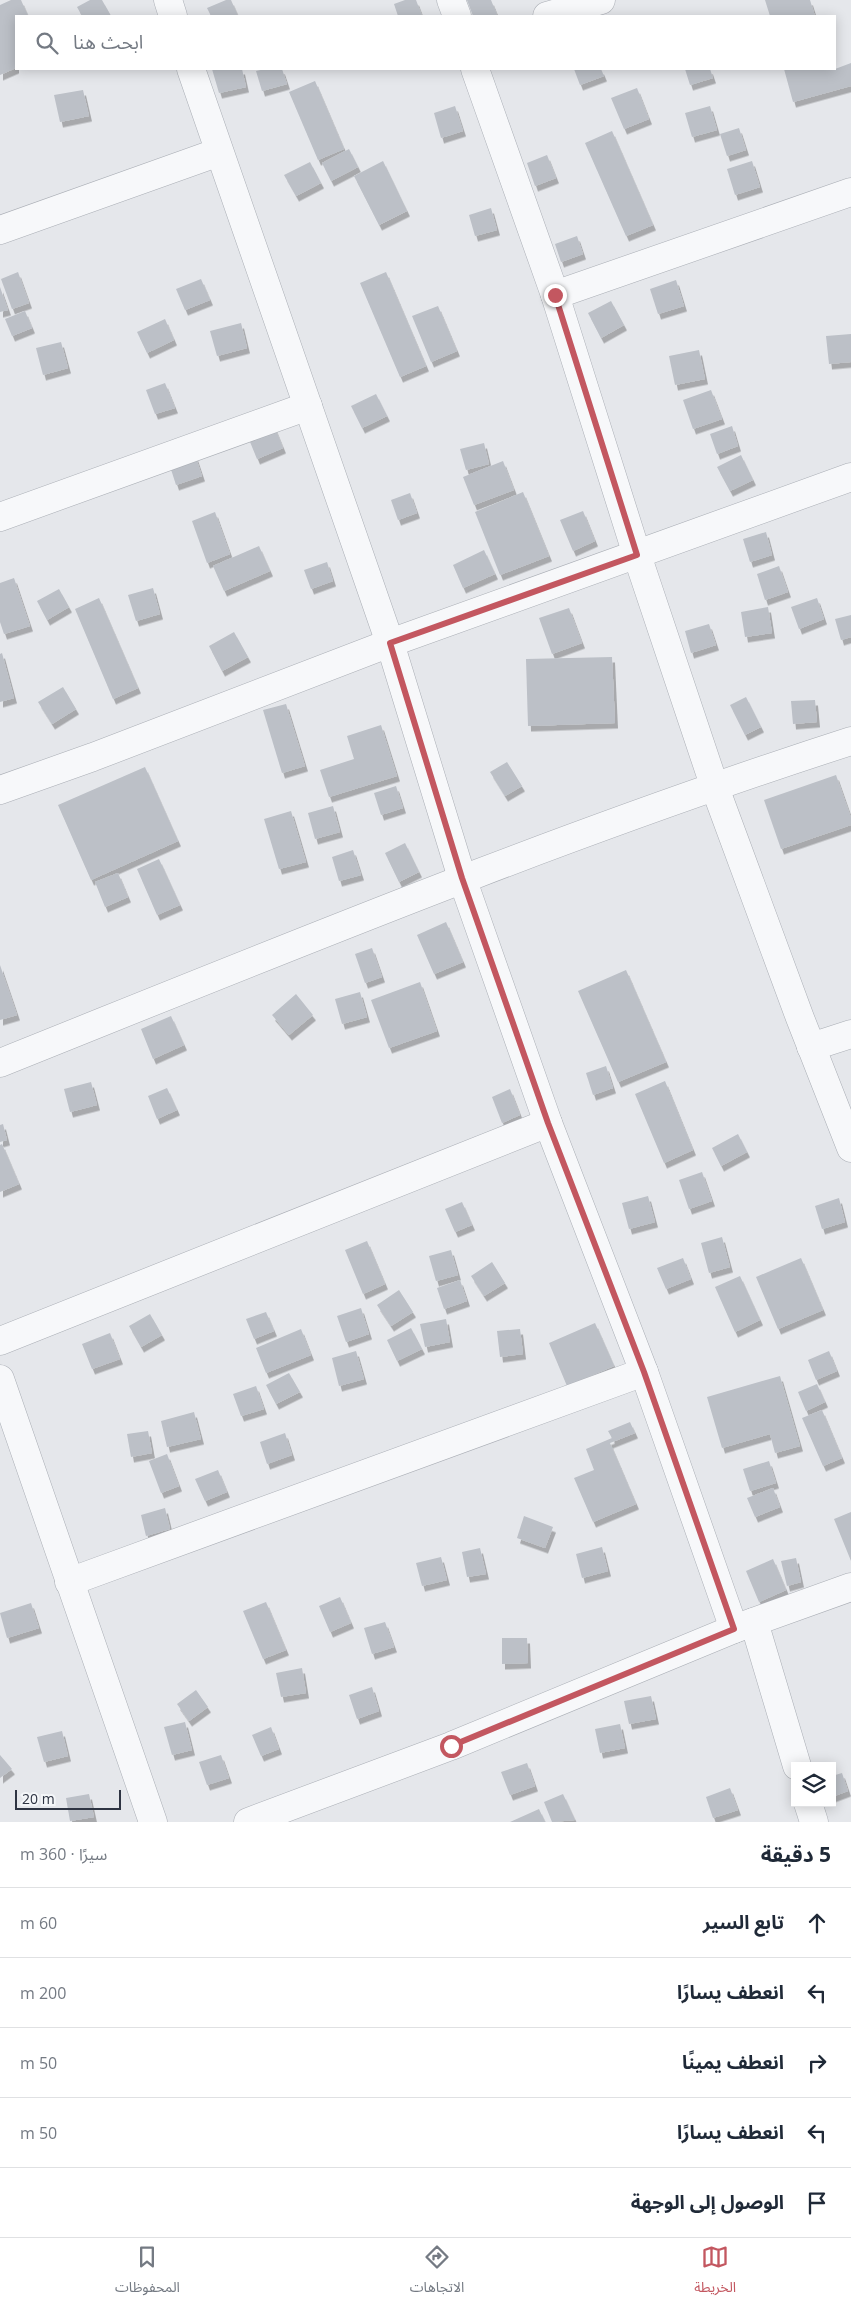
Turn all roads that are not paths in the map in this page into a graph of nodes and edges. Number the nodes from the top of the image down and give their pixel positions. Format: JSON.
{"nodes":[{"id":1,"x":168,"y":0,"type":"edge"},
{"id":2,"x":451,"y":0,"type":"edge"},
{"id":3,"x":601,"y":0,"type":"edge"},
{"id":4,"x":173,"y":15,"type":"edge"},
{"id":5,"x":457,"y":15,"type":"edge"},
{"id":6,"x":550,"y":15,"type":"edge"},
{"id":7,"x":191,"y":70,"type":"edge"},
{"id":8,"x":475,"y":70,"type":"edge"},
{"id":9,"x":219,"y":152,"type":"junction"},
{"id":10,"x":851,"y":192,"type":"edge"},
{"id":11,"x":0,"y":230,"type":"edge"},
{"id":12,"x":555,"y":295,"type":"junction"},
{"id":13,"x":308,"y":406,"type":"junction"},
{"id":14,"x":851,"y":477,"type":"edge"},
{"id":15,"x":0,"y":517,"type":"edge"},
{"id":16,"x":637,"y":555,"type":"junction"},
{"id":17,"x":390,"y":643,"type":"junction"},
{"id":18,"x":851,"y":741,"type":"edge"},
{"id":19,"x":714,"y":785,"type":"junction"},
{"id":20,"x":0,"y":790,"type":"edge"},
{"id":21,"x":462,"y":878,"type":"junction"},
{"id":22,"x":851,"y":1034,"type":"edge"},
{"id":23,"x":811,"y":1047,"type":"junction"},
{"id":24,"x":0,"y":1062,"type":"edge"},
{"id":25,"x":548,"y":1123,"type":"junction"},
{"id":26,"x":851,"y":1148,"type":"edge"},
{"id":27,"x":0,"y":1340,"type":"edge"},
{"id":28,"x":644,"y":1372,"type":"junction"},
{"id":29,"x":0,"y":1379,"type":"edge"},
{"id":30,"x":69,"y":1582,"type":"junction"},
{"id":31,"x":851,"y":1587,"type":"edge"},
{"id":32,"x":744,"y":1625,"type":"junction"},
{"id":33,"x":795,"y":1762,"type":"edge"},
{"id":34,"x":809,"y":1807,"type":"edge"},
{"id":35,"x":153,"y":1822,"type":"edge"},
{"id":36,"x":248,"y":1822,"type":"edge"},
{"id":37,"x":814,"y":1822,"type":"edge"}],
"edges":[{"from":1,"to":4,"type":"street"},
{"from":2,"to":5,"type":"street"},
{"from":3,"to":6,"type":"street"},
{"from":7,"to":9,"type":"street"},
{"from":8,"to":12,"type":"street"},
{"from":9,"to":11,"type":"street"},
{"from":9,"to":13,"type":"street"},
{"from":10,"to":12,"type":"street"},
{"from":12,"to":16,"type":"street"},
{"from":13,"to":15,"type":"street"},
{"from":13,"to":17,"type":"street"},
{"from":14,"to":16,"type":"street"},
{"from":16,"to":17,"type":"street"},
{"from":16,"to":19,"type":"street"},
{"from":17,"to":20,"type":"street"},
{"from":17,"to":21,"type":"street"},
{"from":18,"to":19,"type":"street"},
{"from":19,"to":21,"type":"street"},
{"from":19,"to":23,"type":"street"},
{"from":21,"to":24,"type":"street"},
{"from":21,"to":25,"type":"street"},
{"from":22,"to":23,"type":"street"},
{"from":23,"to":26,"type":"street"},
{"from":25,"to":27,"type":"street"},
{"from":25,"to":28,"type":"street"},
{"from":28,"to":30,"type":"street"},
{"from":28,"to":32,"type":"street"},
{"from":29,"to":30,"type":"street"},
{"from":30,"to":35,"type":"street"},
{"from":31,"to":32,"type":"street"},
{"from":32,"to":33,"type":"street"},
{"from":32,"to":36,"type":"street"},
{"from":34,"to":37,"type":"street"}]}
